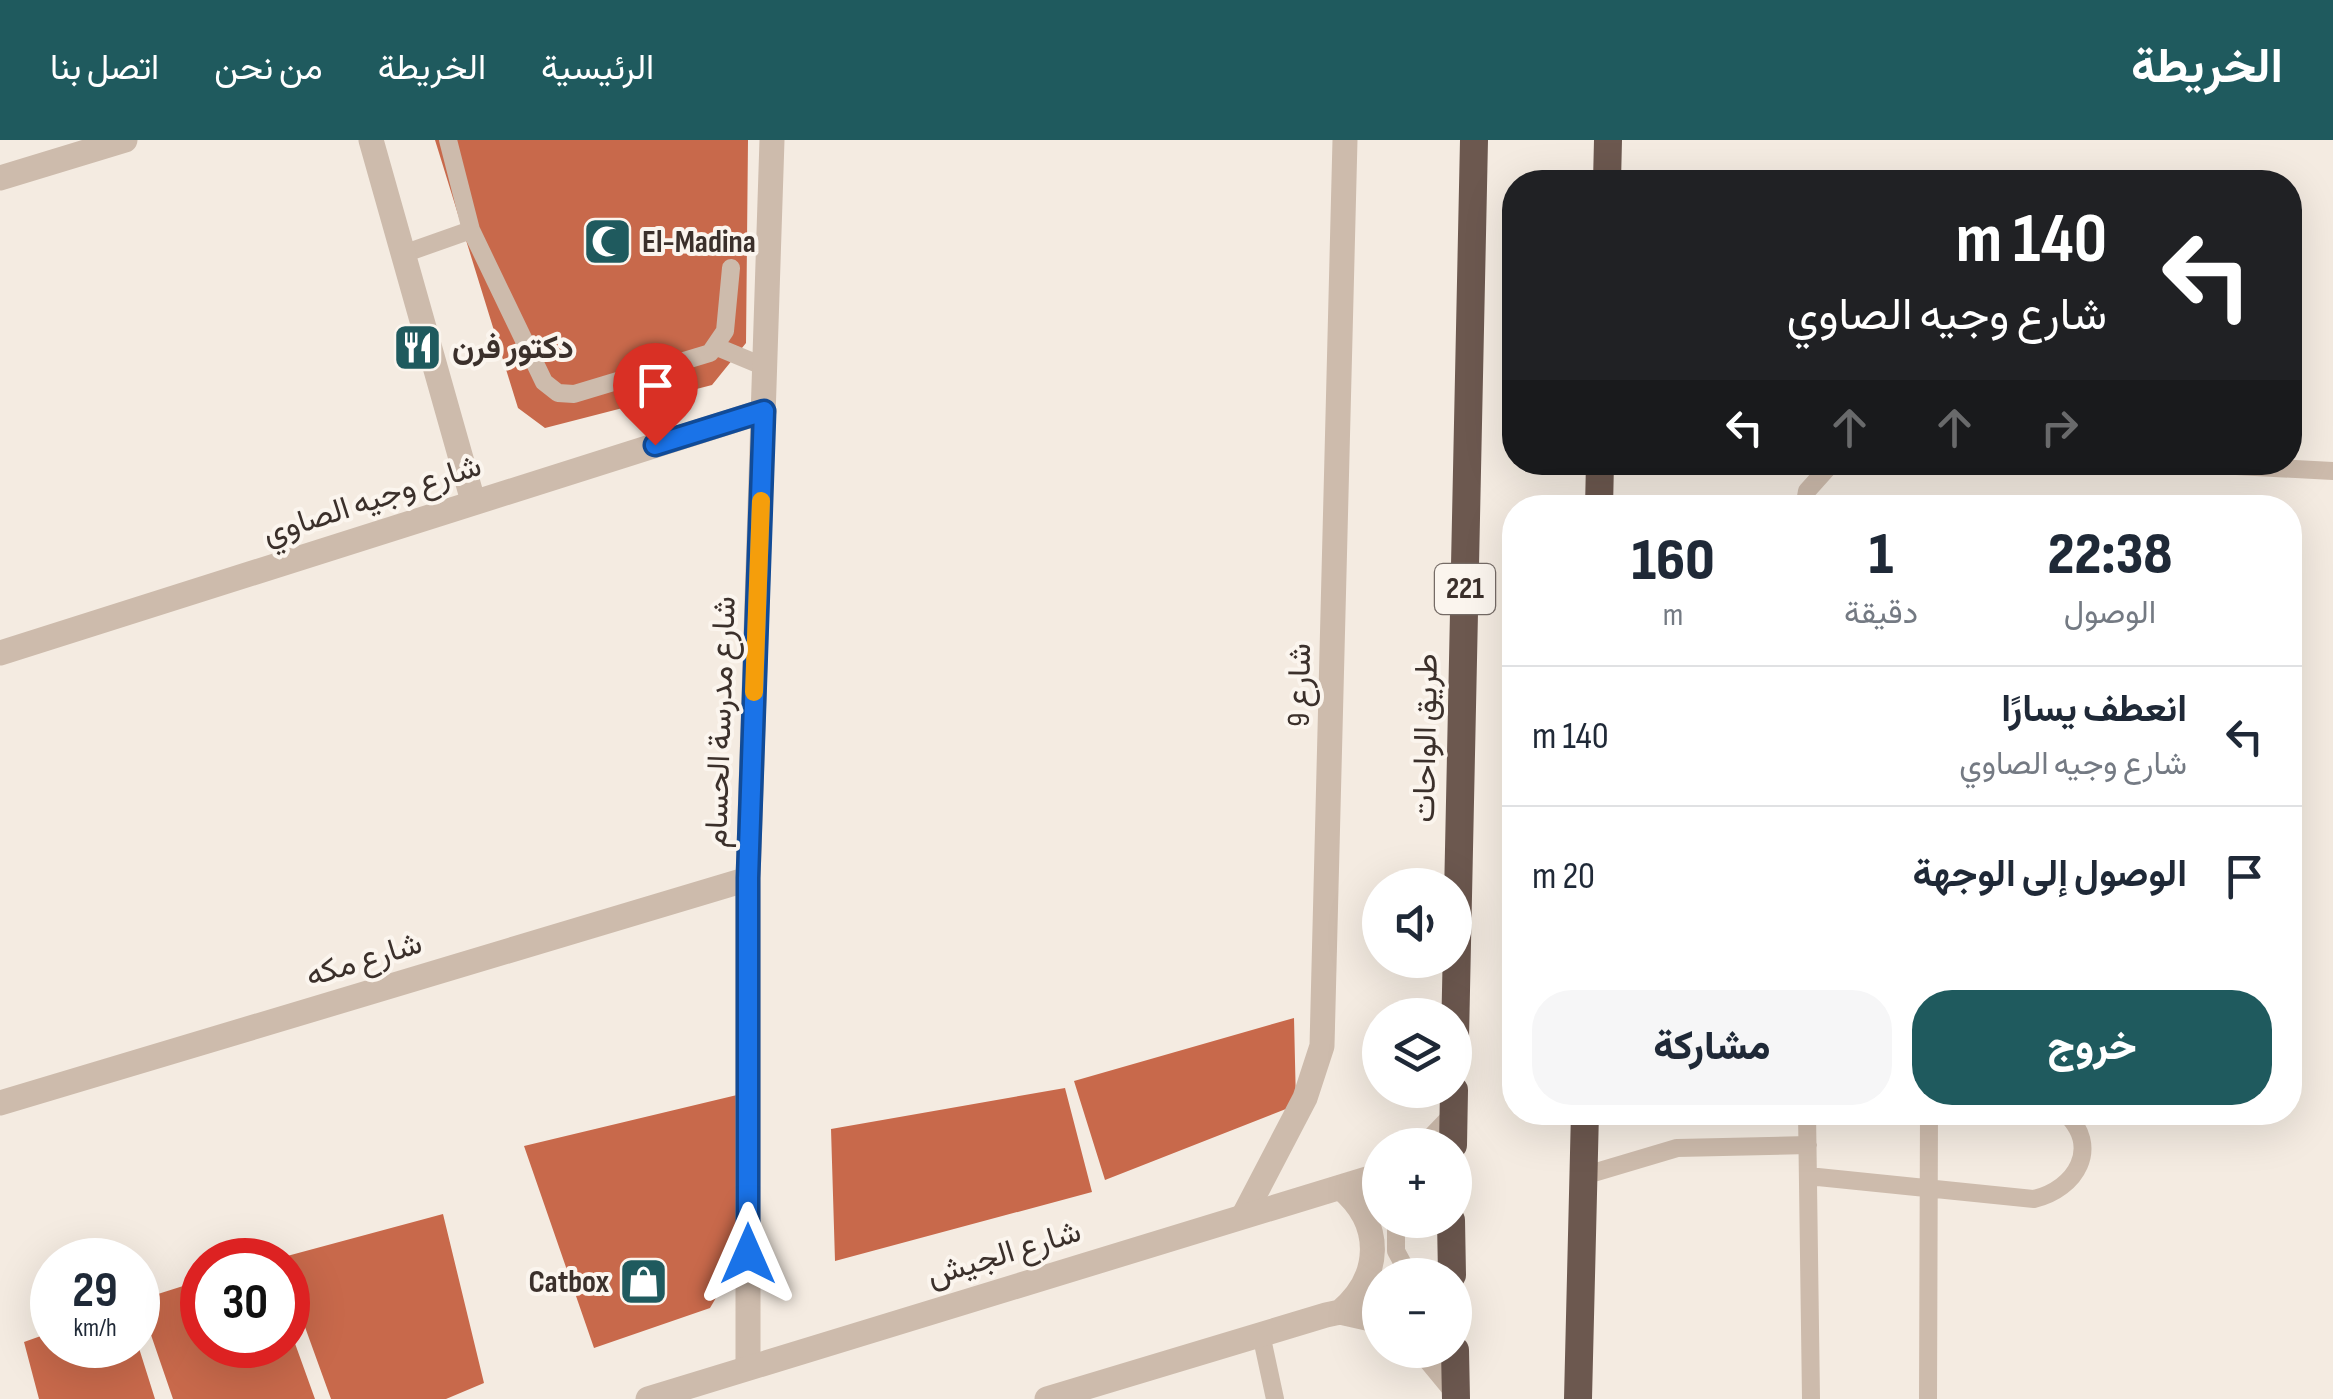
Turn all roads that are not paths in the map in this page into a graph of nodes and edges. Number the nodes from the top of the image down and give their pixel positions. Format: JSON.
{"nodes":[{"id":1,"x":125,"y":140,"type":"edge"},
{"id":2,"x":371,"y":140,"type":"edge"},
{"id":3,"x":448,"y":140,"type":"edge"},
{"id":4,"x":772,"y":140,"type":"edge"},
{"id":5,"x":1344,"y":140,"type":"edge"},
{"id":6,"x":1474,"y":140,"type":"edge"},
{"id":7,"x":1608,"y":140,"type":"edge"},
{"id":8,"x":1607,"y":170,"type":"edge"},
{"id":9,"x":0,"y":178,"type":"edge"},
{"id":10,"x":471,"y":230,"type":"junction"},
{"id":11,"x":403,"y":254,"type":"junction"},
{"id":12,"x":731,"y":268,"type":"dead end"},
{"id":13,"x":717,"y":347,"type":"junction"},
{"id":14,"x":765,"y":367,"type":"junction"},
{"id":15,"x":764,"y":411,"type":"junction"},
{"id":16,"x":2302,"y":469,"type":"edge"},
{"id":17,"x":2333,"y":471,"type":"edge"},
{"id":18,"x":1822,"y":475,"type":"edge"},
{"id":19,"x":1806,"y":495,"type":"edge"},
{"id":20,"x":474,"y":501,"type":"junction"},
{"id":21,"x":0,"y":653,"type":"edge"},
{"id":22,"x":748,"y":878,"type":"junction"},
{"id":23,"x":1456,"y":998,"type":"edge"},
{"id":24,"x":0,"y":1103,"type":"edge"},
{"id":25,"x":1585,"y":1125,"type":"edge"},
{"id":26,"x":1807,"y":1125,"type":"edge"},
{"id":27,"x":1929,"y":1125,"type":"edge"},
{"id":28,"x":2074,"y":1125,"type":"edge"},
{"id":29,"x":1808,"y":1145,"type":"junction"},
{"id":30,"x":1583,"y":1176,"type":"junction"},
{"id":31,"x":1808,"y":1176,"type":"junction"},
{"id":32,"x":1362,"y":1181,"type":"edge"},
{"id":33,"x":1341,"y":1188,"type":"junction"},
{"id":34,"x":1929,"y":1188,"type":"junction"},
{"id":35,"x":1245,"y":1213,"type":"junction"},
{"id":36,"x":1340,"y":1312,"type":"junction"},
{"id":37,"x":1362,"y":1317,"type":"edge"},
{"id":38,"x":1261,"y":1334,"type":"junction"},
{"id":39,"x":748,"y":1366,"type":"junction"},
{"id":40,"x":1437,"y":1368,"type":"edge"},
{"id":41,"x":1455,"y":1368,"type":"edge"},
{"id":42,"x":1456,"y":1394,"type":"edge"},
{"id":43,"x":648,"y":1399,"type":"edge"},
{"id":44,"x":1047,"y":1399,"type":"edge"},
{"id":45,"x":1275,"y":1399,"type":"edge"},
{"id":46,"x":1578,"y":1399,"type":"edge"},
{"id":47,"x":1810,"y":1399,"type":"edge"},
{"id":48,"x":1928,"y":1399,"type":"edge"}],
"edges":[{"from":1,"to":9,"type":"street"},
{"from":2,"to":11,"type":"street"},
{"from":3,"to":10,"type":"lane"},
{"from":4,"to":14,"type":"street","name":"شارع مدرسة الحسام"},
{"from":5,"to":35,"type":"street","name":"شارع 9"},
{"from":6,"to":23,"type":"highway","name":"طريق الواحات","number":"221"},
{"from":7,"to":8,"type":"highway"},
{"from":10,"to":11,"type":"lane"},
{"from":10,"to":13,"type":"lane"},
{"from":11,"to":20,"type":"street"},
{"from":12,"to":13,"type":"lane"},
{"from":13,"to":14,"type":"lane"},
{"from":14,"to":15,"type":"street","name":"شارع مدرسة الحسام"},
{"from":15,"to":20,"type":"street","name":"شارع وجيه الصاوي"},
{"from":15,"to":22,"type":"street","name":"شارع مدرسة الحسام"},
{"from":16,"to":17,"type":"lane"},
{"from":18,"to":19,"type":"lane"},
{"from":20,"to":21,"type":"street","name":"شارع وجيه الصاوي"},
{"from":22,"to":24,"type":"street","name":"شارع مكه"},
{"from":22,"to":39,"type":"street","name":"شارع مدرسة الحسام"},
{"from":25,"to":30,"type":"highway"},
{"from":26,"to":29,"type":"lane"},
{"from":27,"to":34,"type":"lane"},
{"from":28,"to":34,"type":"lane"},
{"from":29,"to":30,"type":"lane"},
{"from":29,"to":31,"type":"lane"},
{"from":30,"to":46,"type":"highway"},
{"from":31,"to":34,"type":"lane"},
{"from":31,"to":47,"type":"lane"},
{"from":32,"to":33,"type":"street","name":"شارع الجيش"},
{"from":33,"to":35,"type":"street","name":"شارع الجيش"},
{"from":33,"to":36,"type":"street"},
{"from":34,"to":48,"type":"lane"},
{"from":35,"to":39,"type":"street","name":"شارع الجيش"},
{"from":36,"to":37,"type":"street"},
{"from":36,"to":38,"type":"street"},
{"from":38,"to":44,"type":"street"},
{"from":38,"to":45,"type":"lane"},
{"from":39,"to":43,"type":"street","name":"شارع الجيش"},
{"from":40,"to":42,"type":"street"},
{"from":41,"to":42,"type":"highway"}]}
